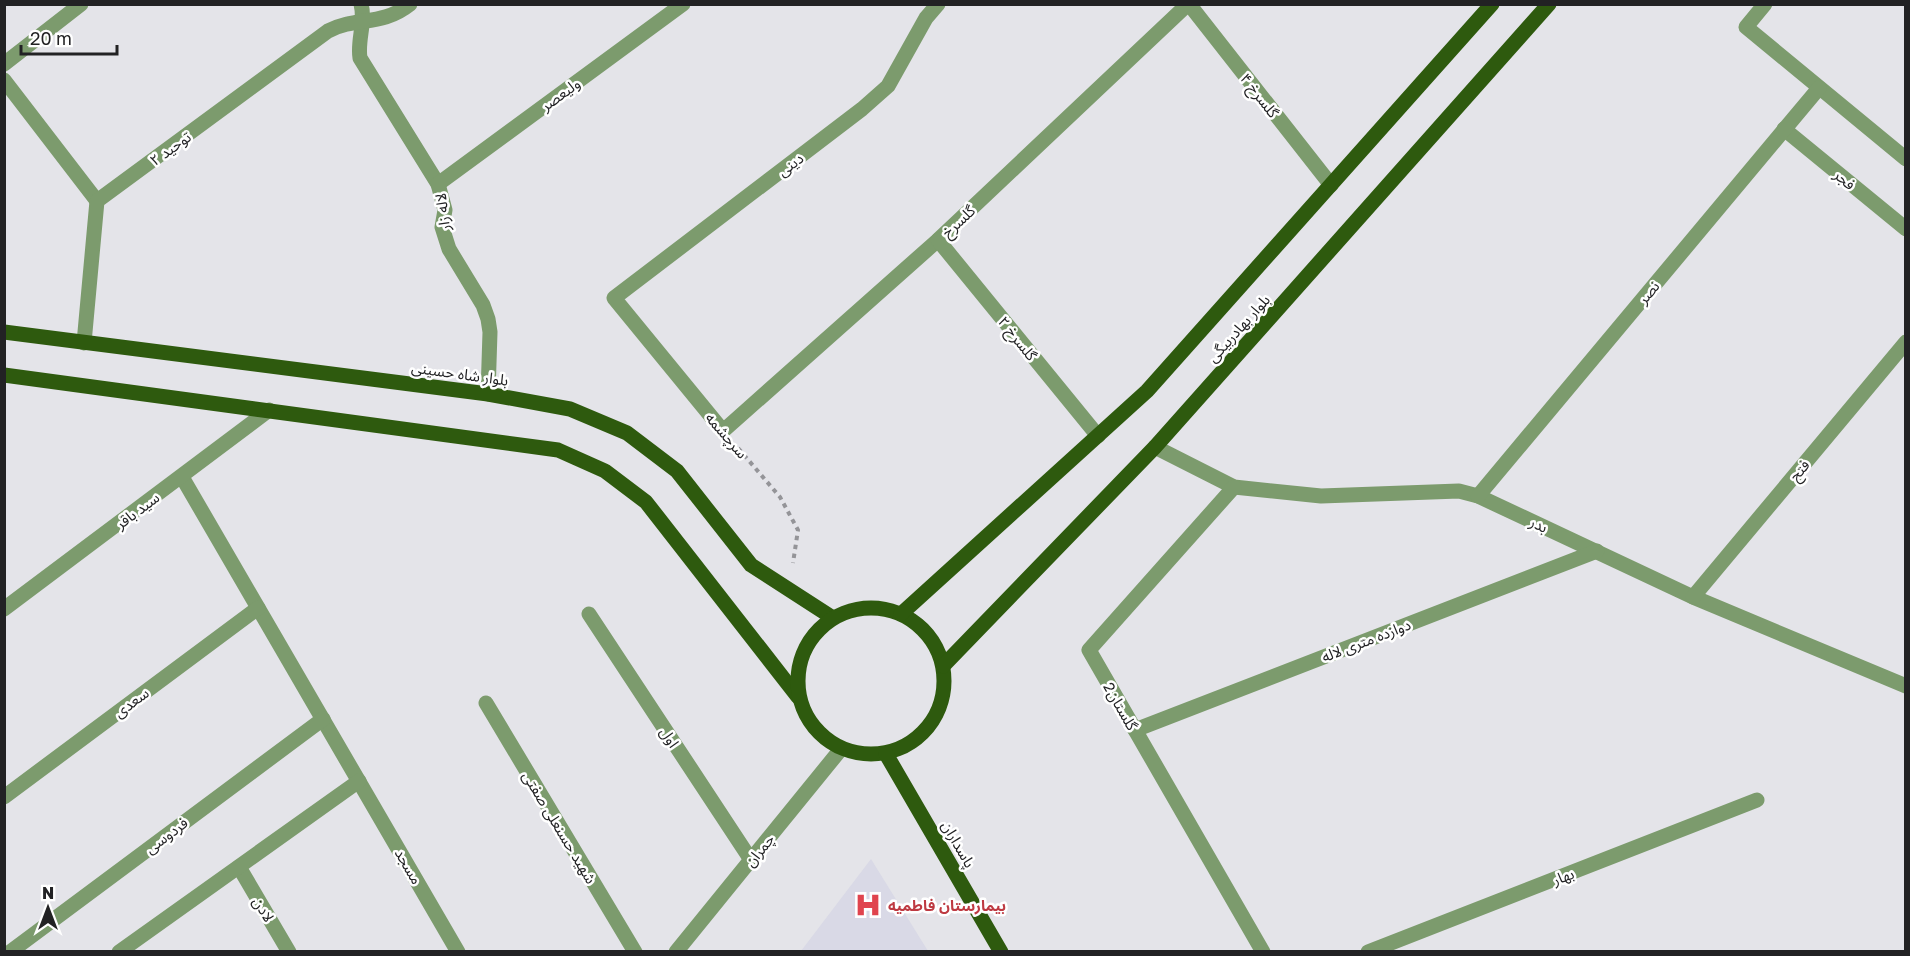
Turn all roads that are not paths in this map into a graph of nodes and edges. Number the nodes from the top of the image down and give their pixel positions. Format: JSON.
{"nodes":[{"id":1,"x":81,"y":4,"type":"edge"},
{"id":2,"x":361,"y":4,"type":"edge"},
{"id":3,"x":410,"y":4,"type":"edge"},
{"id":4,"x":682,"y":4,"type":"edge"},
{"id":5,"x":938,"y":4,"type":"edge"},
{"id":6,"x":1189,"y":4,"type":"edge"},
{"id":7,"x":1492,"y":4,"type":"edge"},
{"id":8,"x":1549,"y":4,"type":"edge"},
{"id":9,"x":1765,"y":4,"type":"edge"},
{"id":10,"x":363,"y":22,"type":"junction"},
{"id":11,"x":4,"y":64,"type":"edge"},
{"id":12,"x":4,"y":80,"type":"edge"},
{"id":13,"x":1819,"y":87,"type":"junction"},
{"id":14,"x":1784,"y":129,"type":"junction"},
{"id":15,"x":1905,"y":159,"type":"edge"},
{"id":16,"x":438,"y":184,"type":"junction"},
{"id":17,"x":1331,"y":185,"type":"junction"},
{"id":18,"x":97,"y":201,"type":"junction"},
{"id":19,"x":1905,"y":229,"type":"edge"},
{"id":20,"x":938,"y":240,"type":"junction"},
{"id":21,"x":614,"y":298,"type":"joint"},
{"id":22,"x":4,"y":332,"type":"edge"},
{"id":23,"x":1905,"y":342,"type":"edge"},
{"id":24,"x":84,"y":343,"type":"junction"},
{"id":25,"x":4,"y":375,"type":"edge"},
{"id":26,"x":488,"y":394,"type":"junction"},
{"id":27,"x":269,"y":410,"type":"junction"},
{"id":28,"x":723,"y":431,"type":"joint"},
{"id":29,"x":1098,"y":435,"type":"junction"},
{"id":30,"x":1155,"y":447,"type":"junction"},
{"id":31,"x":182,"y":477,"type":"junction"},
{"id":32,"x":1234,"y":487,"type":"junction"},
{"id":33,"x":1478,"y":496,"type":"junction"},
{"id":34,"x":1597,"y":551,"type":"junction"},
{"id":35,"x":1693,"y":597,"type":"junction"},
{"id":36,"x":258,"y":608,"type":"junction"},
{"id":37,"x":4,"y":609,"type":"edge"},
{"id":38,"x":589,"y":614,"type":"dead end"},
{"id":39,"x":901,"y":614,"type":"junction"},
{"id":40,"x":833,"y":618,"type":"junction"},
{"id":41,"x":943,"y":666,"type":"junction"},
{"id":42,"x":1905,"y":686,"type":"edge"},
{"id":43,"x":798,"y":697,"type":"junction"},
{"id":44,"x":486,"y":704,"type":"dead end"},
{"id":45,"x":323,"y":719,"type":"junction"},
{"id":46,"x":1135,"y":730,"type":"junction"},
{"id":47,"x":841,"y":749,"type":"junction"},
{"id":48,"x":886,"y":754,"type":"junction"},
{"id":49,"x":359,"y":781,"type":"junction"},
{"id":50,"x":4,"y":797,"type":"edge"},
{"id":51,"x":1757,"y":800,"type":"dead end"},
{"id":52,"x":751,"y":860,"type":"junction"},
{"id":53,"x":238,"y":867,"type":"junction"},
{"id":54,"x":9,"y":951,"type":"edge"},
{"id":55,"x":119,"y":951,"type":"edge"},
{"id":56,"x":289,"y":951,"type":"edge"},
{"id":57,"x":458,"y":951,"type":"edge"},
{"id":58,"x":635,"y":951,"type":"edge"},
{"id":59,"x":676,"y":951,"type":"edge"},
{"id":60,"x":1001,"y":951,"type":"edge"},
{"id":61,"x":1263,"y":951,"type":"edge"},
{"id":62,"x":1368,"y":951,"type":"edge"}],
"edges":[{"from":1,"to":11,"type":"street"},
{"from":2,"to":10,"type":"street","name":"لاله زار"},
{"from":3,"to":10,"type":"street","name":"توحید ۲"},
{"from":4,"to":16,"type":"street","name":"ولیعصر"},
{"from":5,"to":21,"type":"street","name":"دینی"},
{"from":6,"to":17,"type":"street","name":"گلسرخ ۴"},
{"from":6,"to":20,"type":"street","name":"گلسرخ"},
{"from":7,"to":17,"type":"main road","name":"بلوار بهادربیگی"},
{"from":8,"to":30,"type":"main road","name":"بلوار بهادربیگی"},
{"from":9,"to":13,"type":"street"},
{"from":10,"to":16,"type":"street","name":"لاله زار"},
{"from":10,"to":18,"type":"street","name":"توحید ۲"},
{"from":12,"to":18,"type":"street"},
{"from":13,"to":14,"type":"street","name":"نصر"},
{"from":13,"to":15,"type":"street"},
{"from":14,"to":19,"type":"street","name":"فجر"},
{"from":14,"to":33,"type":"street","name":"نصر"},
{"from":16,"to":26,"type":"street","name":"لاله زار"},
{"from":17,"to":29,"type":"main road","name":"بلوار بهادربیگی"},
{"from":18,"to":24,"type":"street"},
{"from":20,"to":28,"type":"street","name":"گلسرخ"},
{"from":20,"to":29,"type":"street","name":"گلسرخ ۲"},
{"from":21,"to":28,"type":"street","name":"سرچشمه"},
{"from":22,"to":24,"type":"main road","name":"بلوار شاه حسینی"},
{"from":23,"to":35,"type":"street","name":"فتح"},
{"from":24,"to":26,"type":"main road","name":"بلوار شاه حسینی"},
{"from":25,"to":27,"type":"main road"},
{"from":26,"to":40,"type":"main road","name":"بلوار شاه حسینی"},
{"from":27,"to":31,"type":"street","name":"سید باقر"},
{"from":27,"to":43,"type":"main road"},
{"from":29,"to":39,"type":"main road","name":"بلوار بهادربیگی"},
{"from":30,"to":32,"type":"street","name":"بدر"},
{"from":30,"to":41,"type":"main road","name":"بلوار بهادربیگی"},
{"from":31,"to":36,"type":"street","name":"مسجد"},
{"from":31,"to":37,"type":"street","name":"سید باقر"},
{"from":32,"to":33,"type":"street","name":"بدر"},
{"from":32,"to":46,"type":"street","name":"گلستان2"},
{"from":33,"to":34,"type":"street","name":"بدر"},
{"from":34,"to":35,"type":"street","name":"بدر"},
{"from":34,"to":46,"type":"street","name":"دوازده متری لاله"},
{"from":35,"to":42,"type":"street","name":"بدر"},
{"from":36,"to":45,"type":"street","name":"مسجد"},
{"from":36,"to":50,"type":"street","name":"سعدی"},
{"from":38,"to":52,"type":"street","name":"اول"},
{"from":39,"to":40,"type":"main road"},
{"from":39,"to":41,"type":"main road"},
{"from":40,"to":43,"type":"main road"},
{"from":41,"to":48,"type":"main road"},
{"from":43,"to":47,"type":"main road"},
{"from":44,"to":58,"type":"street","name":"شهید حسنعلی صفتی"},
{"from":45,"to":49,"type":"street","name":"مسجد"},
{"from":45,"to":54,"type":"street","name":"فردوسی"},
{"from":46,"to":61,"type":"street","name":"گلستان2"},
{"from":47,"to":48,"type":"main road"},
{"from":47,"to":52,"type":"street","name":"چمران"},
{"from":48,"to":60,"type":"main road","name":"پاسداران"},
{"from":49,"to":53,"type":"street"},
{"from":49,"to":57,"type":"street","name":"مسجد"},
{"from":51,"to":62,"type":"street","name":"بهار"},
{"from":52,"to":59,"type":"street","name":"چمران"},
{"from":53,"to":55,"type":"street"},
{"from":53,"to":56,"type":"street","name":"لادن"}]}
